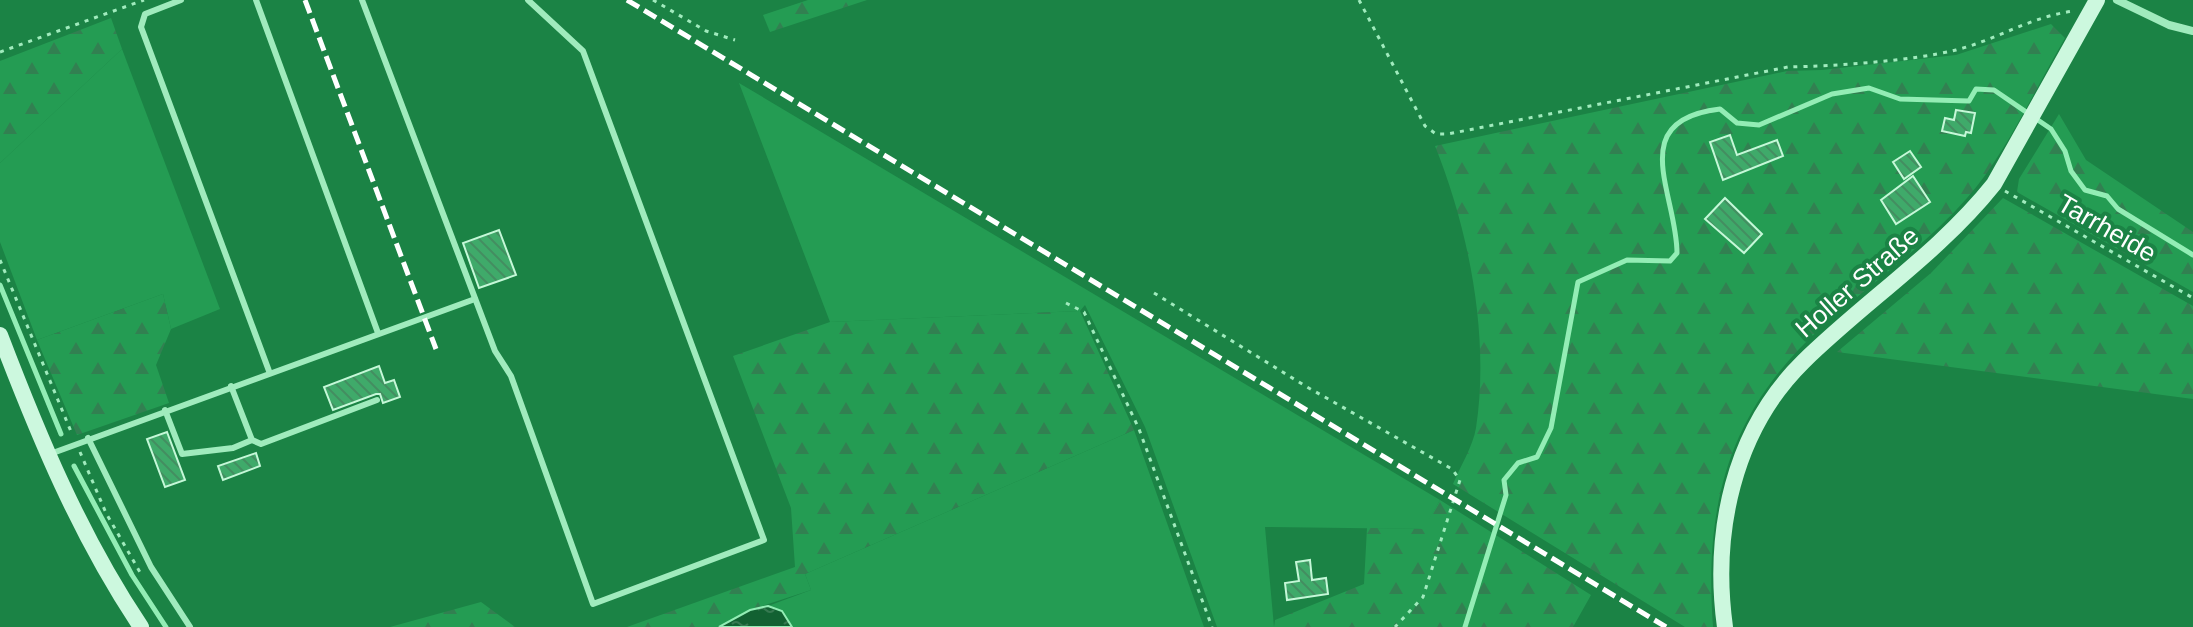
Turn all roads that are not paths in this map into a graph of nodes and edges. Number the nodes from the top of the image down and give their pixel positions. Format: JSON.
{"nodes":[{"id":1,"x":181,"y":0,"type":"edge"},
{"id":2,"x":256,"y":0,"type":"edge"},
{"id":3,"x":362,"y":0,"type":"edge"},
{"id":4,"x":528,"y":0,"type":"edge"},
{"id":5,"x":2097,"y":0,"type":"edge"},
{"id":6,"x":2117,"y":0,"type":"edge"},
{"id":7,"x":2193,"y":31,"type":"edge"},
{"id":8,"x":475,"y":299,"type":"junction"},
{"id":9,"x":378,"y":333,"type":"junction"},
{"id":10,"x":0,"y":335,"type":"edge"},
{"id":11,"x":269,"y":371,"type":"junction"},
{"id":12,"x":231,"y":386,"type":"junction"},
{"id":13,"x":377,"y":400,"type":"dead end"},
{"id":14,"x":165,"y":410,"type":"junction"},
{"id":15,"x":88,"y":438,"type":"junction"},
{"id":16,"x":252,"y":440,"type":"junction"},
{"id":17,"x":47,"y":456,"type":"junction"},
{"id":18,"x":141,"y":627,"type":"edge"},
{"id":19,"x":190,"y":627,"type":"edge"},
{"id":20,"x":1725,"y":627,"type":"edge"}],
"edges":[{"from":1,"to":11,"type":"lane"},
{"from":2,"to":9,"type":"lane"},
{"from":3,"to":8,"type":"lane"},
{"from":4,"to":8,"type":"lane"},
{"from":5,"to":20,"type":"street","name":"Holler Straße"},
{"from":6,"to":7,"type":"street"},
{"from":8,"to":9,"type":"lane"},
{"from":9,"to":11,"type":"lane"},
{"from":10,"to":17,"type":"street"},
{"from":11,"to":12,"type":"lane"},
{"from":12,"to":14,"type":"lane"},
{"from":12,"to":16,"type":"lane"},
{"from":13,"to":16,"type":"lane"},
{"from":14,"to":15,"type":"lane"},
{"from":14,"to":16,"type":"lane"},
{"from":15,"to":17,"type":"lane"},
{"from":15,"to":19,"type":"lane"},
{"from":17,"to":18,"type":"street"}]}
